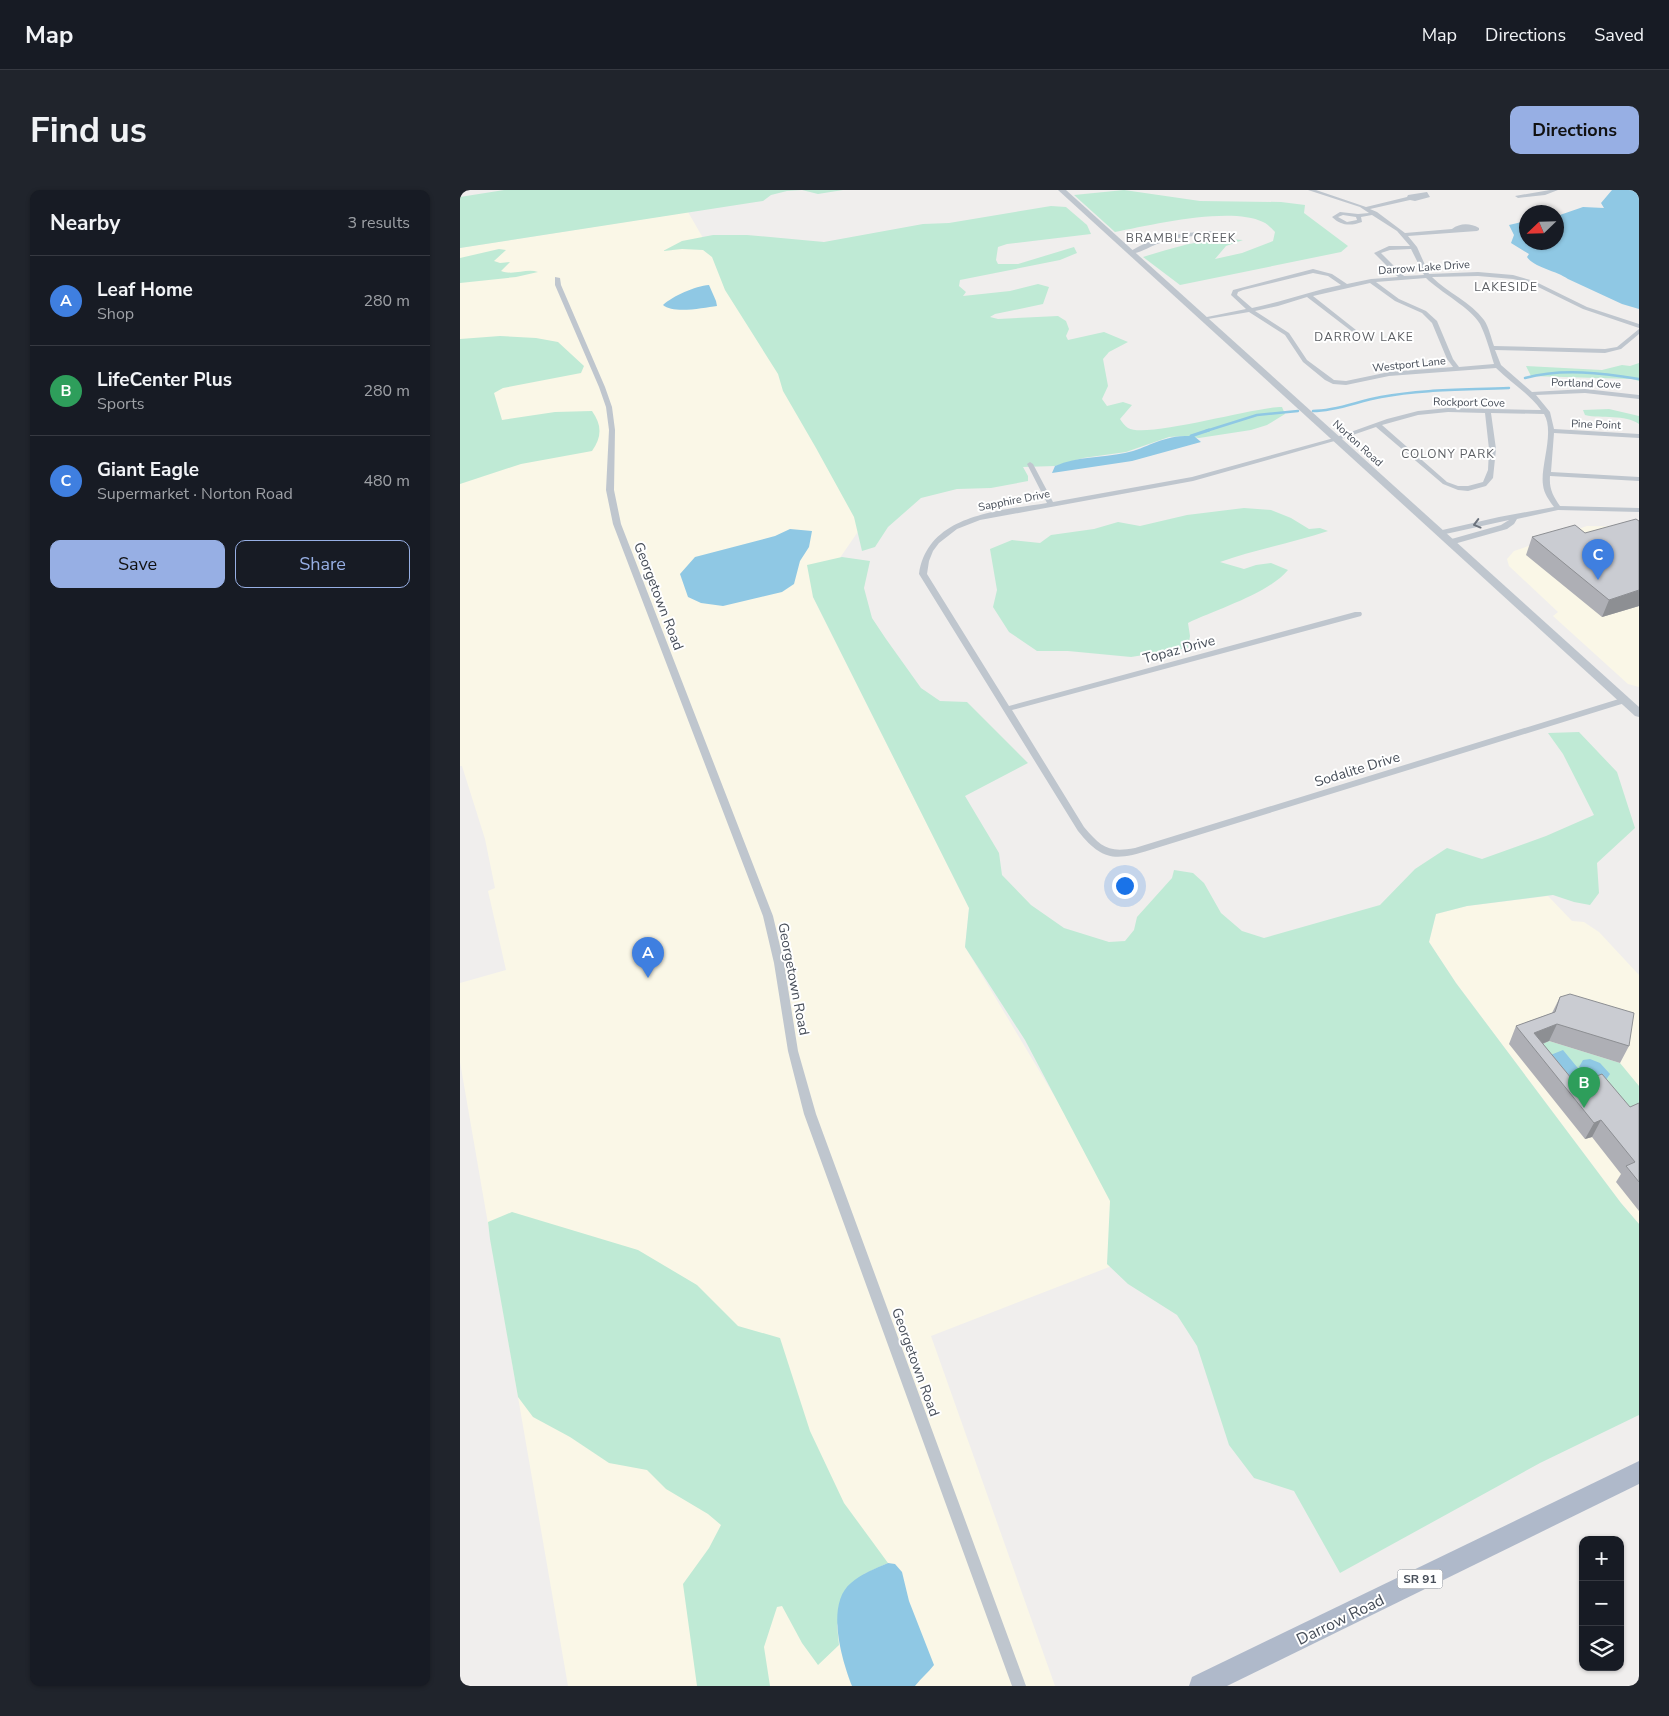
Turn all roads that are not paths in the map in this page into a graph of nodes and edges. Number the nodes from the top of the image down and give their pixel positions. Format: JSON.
{"nodes":[{"id":1,"x":1062,"y":190,"type":"edge"},
{"id":2,"x":1311,"y":190,"type":"edge"},
{"id":3,"x":1555,"y":190,"type":"edge"},
{"id":4,"x":1518,"y":196,"type":"dead end"},
{"id":5,"x":1410,"y":198,"type":"dead end"},
{"id":6,"x":1366,"y":208,"type":"junction"},
{"id":7,"x":1375,"y":213,"type":"junction"},
{"id":8,"x":1358,"y":216,"type":"dead end"},
{"id":9,"x":1454,"y":230,"type":"dead end"},
{"id":10,"x":1228,"y":233,"type":"dead end"},
{"id":11,"x":1405,"y":235,"type":"junction"},
{"id":12,"x":1414,"y":247,"type":"junction"},
{"id":13,"x":1131,"y":253,"type":"junction"},
{"id":14,"x":1428,"y":275,"type":"junction"},
{"id":15,"x":1402,"y":277,"type":"junction"},
{"id":16,"x":557,"y":278,"type":"dead end"},
{"id":17,"x":1371,"y":281,"type":"junction"},
{"id":18,"x":1346,"y":286,"type":"junction"},
{"id":19,"x":1308,"y":295,"type":"junction"},
{"id":20,"x":1250,"y":310,"type":"junction"},
{"id":21,"x":1204,"y":319,"type":"junction"},
{"id":22,"x":1639,"y":326,"type":"edge"},
{"id":23,"x":1354,"y":331,"type":"dead end"},
{"id":24,"x":1639,"y":331,"type":"edge"},
{"id":25,"x":1492,"y":348,"type":"junction"},
{"id":26,"x":1498,"y":366,"type":"junction"},
{"id":27,"x":1457,"y":369,"type":"junction"},
{"id":28,"x":1532,"y":394,"type":"junction"},
{"id":29,"x":1639,"y":397,"type":"edge"},
{"id":30,"x":1547,"y":412,"type":"junction"},
{"id":31,"x":1488,"y":413,"type":"junction"},
{"id":32,"x":1377,"y":424,"type":"junction"},
{"id":33,"x":1552,"y":431,"type":"junction"},
{"id":34,"x":1639,"y":436,"type":"edge"},
{"id":35,"x":1336,"y":439,"type":"junction"},
{"id":36,"x":1030,"y":464,"type":"dead end"},
{"id":37,"x":1546,"y":474,"type":"junction"},
{"id":38,"x":1639,"y":479,"type":"edge"},
{"id":39,"x":1051,"y":504,"type":"junction"},
{"id":40,"x":1558,"y":508,"type":"junction"},
{"id":41,"x":1639,"y":510,"type":"edge"},
{"id":42,"x":1514,"y":518,"type":"junction"},
{"id":43,"x":1441,"y":533,"type":"junction"},
{"id":44,"x":1451,"y":542,"type":"junction"},
{"id":45,"x":1358,"y":614,"type":"dead end"},
{"id":46,"x":1625,"y":700,"type":"junction"},
{"id":47,"x":1006,"y":709,"type":"junction"},
{"id":48,"x":1639,"y":713,"type":"edge"},
{"id":49,"x":1096,"y":847,"type":"joint"},
{"id":50,"x":1639,"y":1472,"type":"edge"},
{"id":51,"x":1019,"y":1686,"type":"edge"},
{"id":52,"x":1201,"y":1686,"type":"edge"}],
"edges":[{"from":1,"to":13,"type":"street","name":"Norton Road"},
{"from":2,"to":6,"type":"street"},
{"from":3,"to":4,"type":"street"},
{"from":5,"to":6,"type":"street"},
{"from":6,"to":7,"type":"street"},
{"from":7,"to":8,"type":"street"},
{"from":7,"to":11,"type":"street"},
{"from":9,"to":11,"type":"street"},
{"from":10,"to":13,"type":"street"},
{"from":11,"to":12,"type":"street"},
{"from":12,"to":14,"type":"street"},
{"from":12,"to":15,"type":"street"},
{"from":13,"to":21,"type":"street","name":"Norton Road"},
{"from":14,"to":15,"type":"street","name":"Darrow Lake Drive"},
{"from":14,"to":22,"type":"street","name":"Darrow Lake Drive"},
{"from":14,"to":25,"type":"street"},
{"from":15,"to":17,"type":"street","name":"Darrow Lake Drive"},
{"from":16,"to":51,"type":"street","name":"Georgetown Road"},
{"from":17,"to":18,"type":"street","name":"Darrow Lake Drive"},
{"from":17,"to":27,"type":"street"},
{"from":18,"to":19,"type":"street","name":"Darrow Lake Drive"},
{"from":18,"to":20,"type":"street"},
{"from":19,"to":20,"type":"street","name":"Darrow Lake Drive"},
{"from":19,"to":23,"type":"street"},
{"from":20,"to":21,"type":"street","name":"Darrow Lake Drive"},
{"from":20,"to":27,"type":"street","name":"Westport Lane"},
{"from":21,"to":35,"type":"street","name":"Norton Road"},
{"from":24,"to":25,"type":"street"},
{"from":25,"to":26,"type":"street"},
{"from":26,"to":27,"type":"street","name":"Westport Lane"},
{"from":26,"to":28,"type":"street"},
{"from":28,"to":29,"type":"street","name":"Portland Cove"},
{"from":28,"to":30,"type":"street"},
{"from":30,"to":31,"type":"street","name":"Rockport Cove"},
{"from":30,"to":33,"type":"street"},
{"from":31,"to":32,"type":"street","name":"Rockport Cove"},
{"from":31,"to":32,"type":"street"},
{"from":32,"to":35,"type":"street","name":"Rockport Cove"},
{"from":33,"to":34,"type":"street","name":"Pine Point"},
{"from":33,"to":37,"type":"street"},
{"from":35,"to":39,"type":"street","name":"Sapphire Drive"},
{"from":35,"to":43,"type":"street","name":"Norton Road"},
{"from":36,"to":39,"type":"street"},
{"from":37,"to":38,"type":"street"},
{"from":37,"to":40,"type":"street"},
{"from":39,"to":47,"type":"street","name":"Sapphire Drive"},
{"from":40,"to":41,"type":"street"},
{"from":40,"to":42,"type":"street"},
{"from":42,"to":43,"type":"street","one_way":true},
{"from":42,"to":44,"type":"street"},
{"from":43,"to":44,"type":"street","name":"Norton Road"},
{"from":44,"to":46,"type":"street","name":"Norton Road"},
{"from":45,"to":47,"type":"street","name":"Topaz Drive"},
{"from":46,"to":48,"type":"street","name":"Norton Road"},
{"from":46,"to":49,"type":"street","name":"Sodalite Drive"},
{"from":47,"to":49,"type":"street","name":"Sapphire Drive"},
{"from":50,"to":52,"type":"main road","name":"Darrow Road","number":"SR 91"}]}
